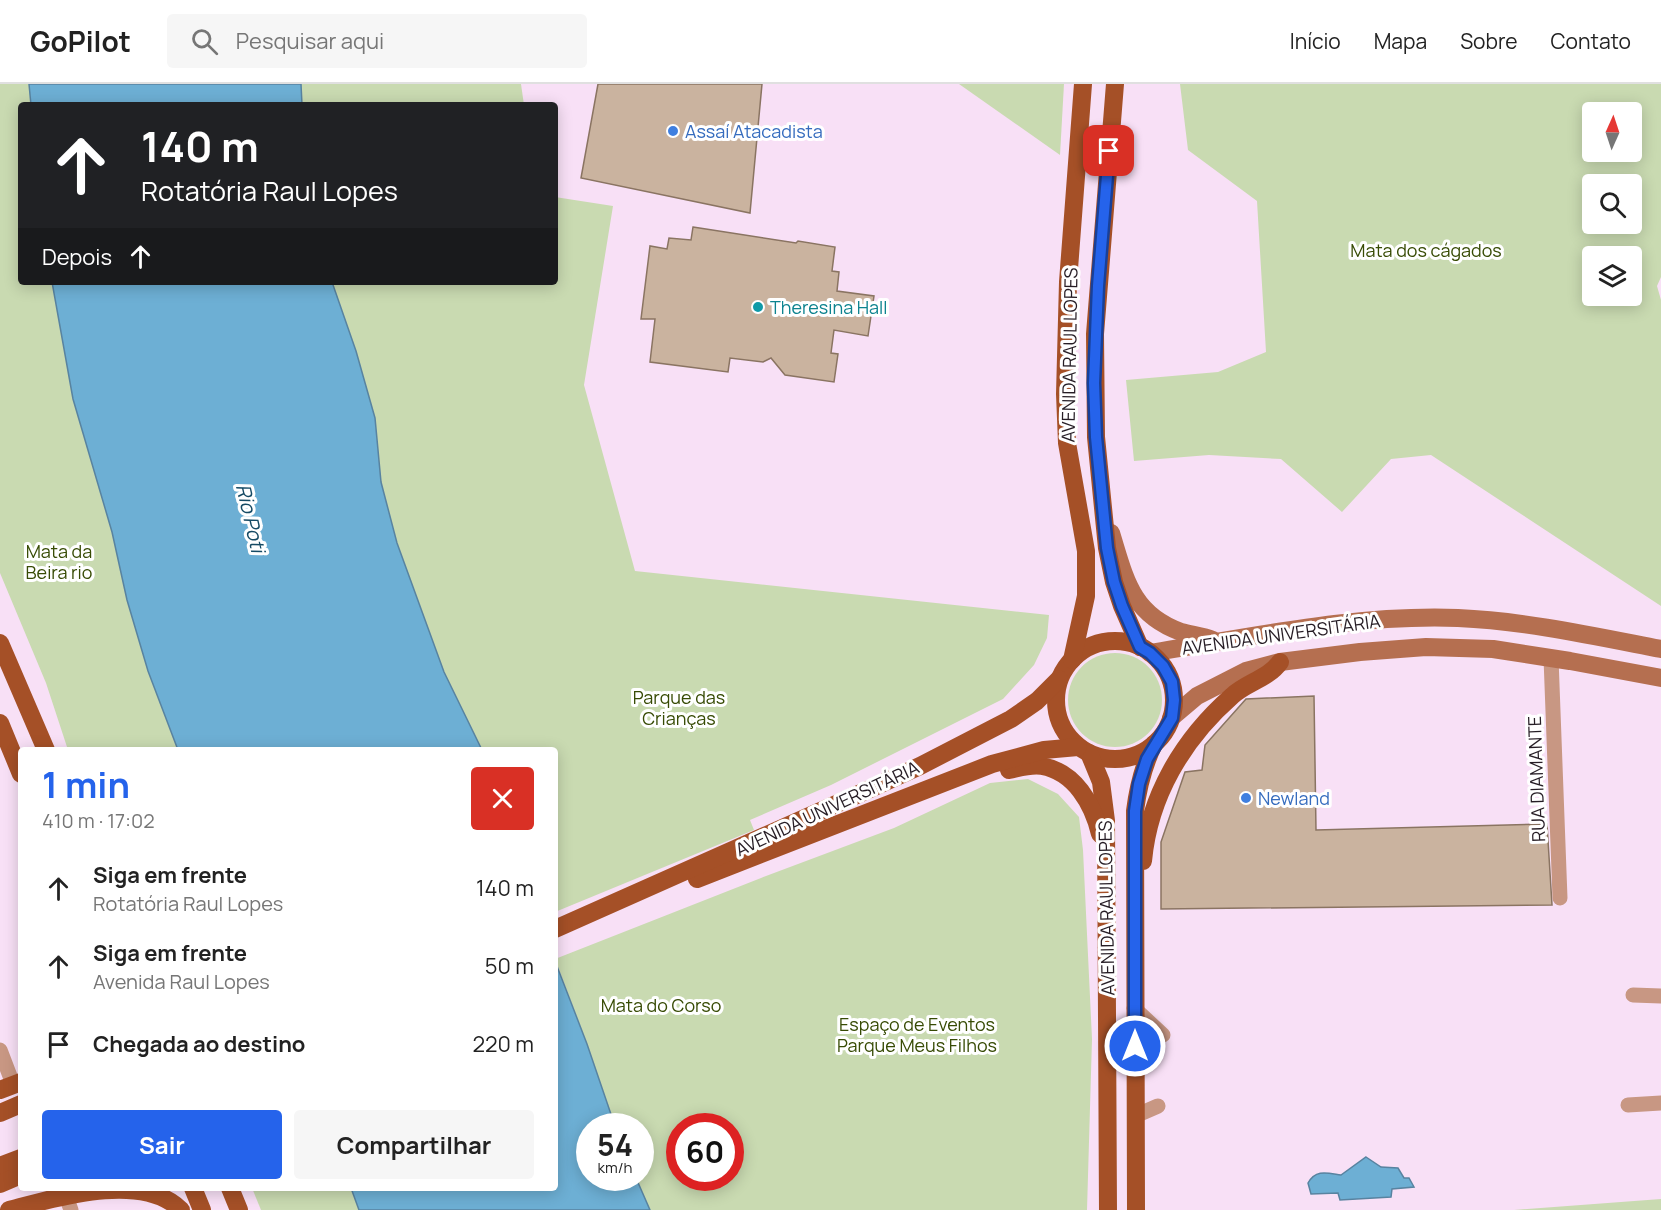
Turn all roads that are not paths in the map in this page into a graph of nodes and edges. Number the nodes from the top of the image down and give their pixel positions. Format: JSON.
{"nodes":[{"id":1,"x":1083,"y":84,"type":"edge"},
{"id":2,"x":1115,"y":84,"type":"edge"},
{"id":3,"x":1105,"y":515,"type":"junction"},
{"id":4,"x":1218,"y":641,"type":"junction"},
{"id":5,"x":0,"y":643,"type":"edge"},
{"id":6,"x":1661,"y":649,"type":"edge"},
{"id":7,"x":1145,"y":650,"type":"junction"},
{"id":8,"x":1661,"y":657,"type":"edge"},
{"id":9,"x":1551,"y":658,"type":"junction"},
{"id":10,"x":1072,"y":660,"type":"junction"},
{"id":11,"x":1280,"y":662,"type":"junction"},
{"id":12,"x":1591,"y":665,"type":"junction"},
{"id":13,"x":1661,"y":678,"type":"edge"},
{"id":14,"x":1059,"y":680,"type":"junction"},
{"id":15,"x":1172,"y":718,"type":"junction"},
{"id":16,"x":0,"y":723,"type":"edge"},
{"id":17,"x":1155,"y":744,"type":"junction"},
{"id":18,"x":45,"y":747,"type":"edge"},
{"id":19,"x":1083,"y":750,"type":"junction"},
{"id":20,"x":18,"y":767,"type":"edge"},
{"id":21,"x":946,"y":783,"type":"junction"},
{"id":22,"x":1108,"y":870,"type":"junction"},
{"id":23,"x":685,"y":878,"type":"junction"},
{"id":24,"x":1560,"y":898,"type":"dead end"},
{"id":25,"x":1134,"y":922,"type":"junction"},
{"id":26,"x":558,"y":928,"type":"edge"},
{"id":27,"x":558,"y":940,"type":"edge"},
{"id":28,"x":1633,"y":995,"type":"dead end"},
{"id":29,"x":1661,"y":996,"type":"edge"},
{"id":30,"x":1134,"y":1008,"type":"junction"},
{"id":31,"x":1162,"y":1035,"type":"dead end"},
{"id":32,"x":0,"y":1050,"type":"edge"},
{"id":33,"x":11,"y":1085,"type":"edge"},
{"id":34,"x":1661,"y":1103,"type":"edge"},
{"id":35,"x":1628,"y":1104,"type":"dead end"},
{"id":36,"x":18,"y":1105,"type":"edge"},
{"id":37,"x":1158,"y":1106,"type":"dead end"},
{"id":38,"x":0,"y":1113,"type":"edge"},
{"id":39,"x":1135,"y":1116,"type":"junction"},
{"id":40,"x":18,"y":1159,"type":"edge"},
{"id":41,"x":0,"y":1166,"type":"edge"},
{"id":42,"x":18,"y":1176,"type":"edge"},
{"id":43,"x":0,"y":1184,"type":"edge"},
{"id":44,"x":99,"y":1191,"type":"edge"},
{"id":45,"x":135,"y":1191,"type":"edge"},
{"id":46,"x":194,"y":1191,"type":"edge"},
{"id":47,"x":231,"y":1191,"type":"edge"},
{"id":48,"x":68,"y":1203,"type":"edge"},
{"id":49,"x":1108,"y":1203,"type":"edge"},
{"id":50,"x":1136,"y":1203,"type":"edge"},
{"id":51,"x":9,"y":1210,"type":"edge"},
{"id":52,"x":181,"y":1210,"type":"edge"},
{"id":53,"x":202,"y":1210,"type":"edge"},
{"id":54,"x":239,"y":1210,"type":"edge"}],
"edges":[{"from":1,"to":10,"type":"main road","name":"AVENIDA RAUL LOPES"},
{"from":2,"to":3,"type":"main road","name":"AVENIDA RAUL LOPES"},
{"from":3,"to":4,"type":"main road"},
{"from":3,"to":7,"type":"main road","name":"AVENIDA RAUL LOPES"},
{"from":4,"to":6,"type":"main road","name":"AVENIDA UNIVERSITÁRIA"},
{"from":4,"to":7,"type":"main road","name":"AVENIDA UNIVERSITÁRIA"},
{"from":5,"to":18,"type":"main road"},
{"from":7,"to":10,"type":"main road"},
{"from":7,"to":15,"type":"main road"},
{"from":8,"to":12,"type":"main road"},
{"from":9,"to":11,"type":"main road","name":"AVENIDA UNIVERSITÁRIA"},
{"from":9,"to":12,"type":"main road","name":"AVENIDA UNIVERSITÁRIA"},
{"from":9,"to":24,"type":"street","name":"RUA DIAMANTE"},
{"from":10,"to":14,"type":"main road"},
{"from":11,"to":15,"type":"main road","name":"AVENIDA UNIVERSITÁRIA"},
{"from":11,"to":25,"type":"main road"},
{"from":12,"to":13,"type":"main road","name":"AVENIDA UNIVERSITÁRIA"},
{"from":14,"to":19,"type":"main road"},
{"from":14,"to":23,"type":"main road","name":"AVENIDA UNIVERSITÁRIA"},
{"from":15,"to":17,"type":"main road"},
{"from":16,"to":20,"type":"main road"},
{"from":17,"to":19,"type":"main road"},
{"from":17,"to":25,"type":"main road","name":"AVENIDA RAUL LOPES"},
{"from":19,"to":21,"type":"main road","name":"AVENIDA UNIVERSITÁRIA"},
{"from":19,"to":22,"type":"main road","name":"AVENIDA RAUL LOPES"},
{"from":21,"to":22,"type":"main road"},
{"from":21,"to":23,"type":"main road","name":"AVENIDA UNIVERSITÁRIA"},
{"from":22,"to":49,"type":"main road","name":"AVENIDA RAUL LOPES"},
{"from":23,"to":26,"type":"main road"},
{"from":23,"to":27,"type":"main road"},
{"from":25,"to":30,"type":"main road","name":"AVENIDA RAUL LOPES"},
{"from":28,"to":29,"type":"street"},
{"from":30,"to":31,"type":"street"},
{"from":30,"to":39,"type":"main road","name":"AVENIDA RAUL LOPES"},
{"from":32,"to":33,"type":"street"},
{"from":34,"to":35,"type":"street"},
{"from":36,"to":38,"type":"main road"},
{"from":37,"to":39,"type":"street"},
{"from":39,"to":50,"type":"main road","name":"AVENIDA RAUL LOPES"},
{"from":40,"to":41,"type":"main road"},
{"from":42,"to":43,"type":"main road"},
{"from":44,"to":48,"type":"main road"},
{"from":45,"to":52,"type":"main road"},
{"from":46,"to":53,"type":"main road"},
{"from":47,"to":54,"type":"main road"},
{"from":48,"to":51,"type":"main road"},
{"from":49,"to":50,"type":"main road"}]}
